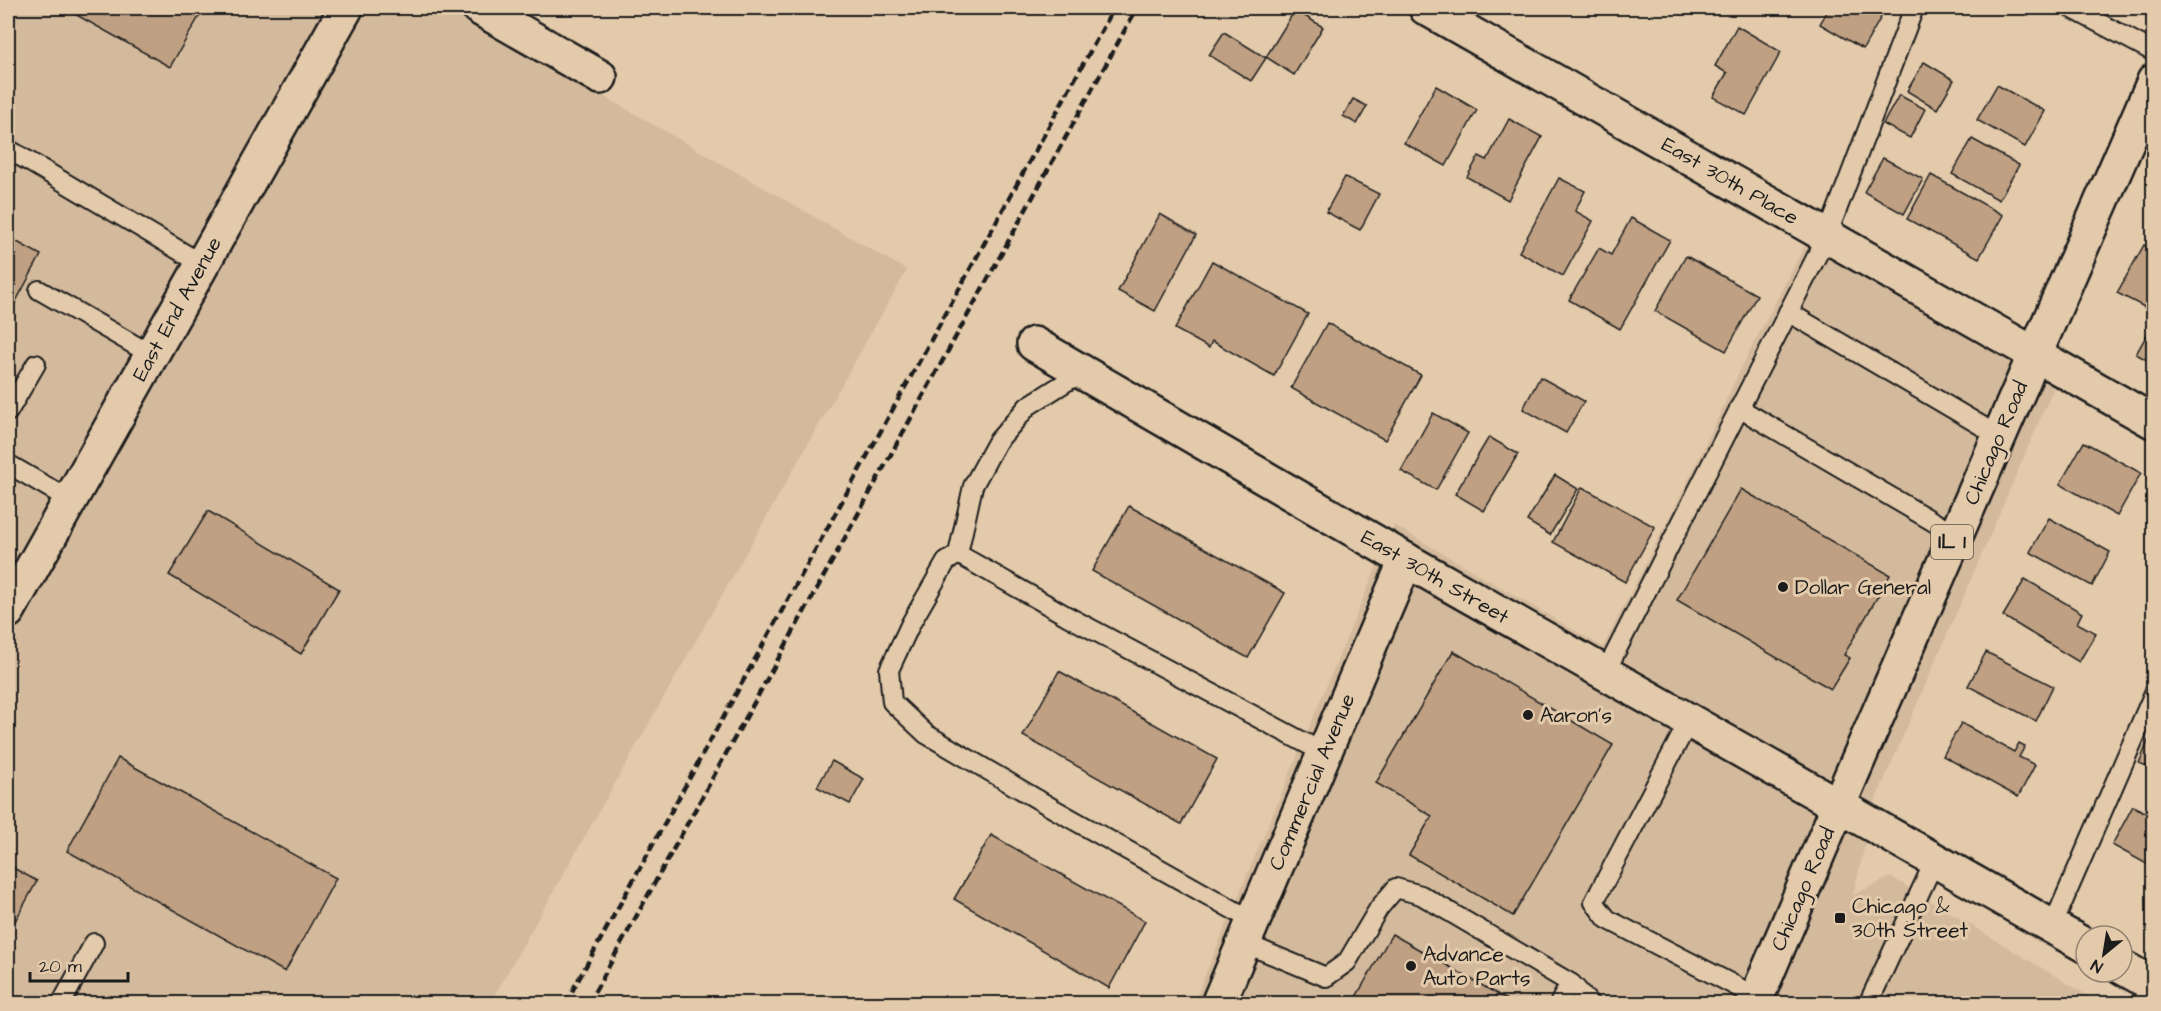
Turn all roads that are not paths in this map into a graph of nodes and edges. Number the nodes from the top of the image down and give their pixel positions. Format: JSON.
{"nodes":[{"id":1,"x":346,"y":8,"type":"edge"},
{"id":2,"x":479,"y":8,"type":"edge"},
{"id":3,"x":1426,"y":8,"type":"edge"},
{"id":4,"x":1914,"y":8,"type":"edge"},
{"id":5,"x":2071,"y":8,"type":"edge"},
{"id":6,"x":2154,"y":52,"type":"edge"},
{"id":7,"x":600,"y":77,"type":"dead end"},
{"id":8,"x":2154,"y":81,"type":"edge"},
{"id":9,"x":8,"y":149,"type":"edge"},
{"id":10,"x":1827,"y":236,"type":"junction"},
{"id":11,"x":202,"y":264,"type":"junction"},
{"id":12,"x":39,"y":290,"type":"dead end"},
{"id":13,"x":1788,"y":312,"type":"junction"},
{"id":14,"x":1034,"y":344,"type":"dead end"},
{"id":15,"x":2034,"y":354,"type":"junction"},
{"id":16,"x":152,"y":355,"type":"junction"},
{"id":17,"x":36,"y":364,"type":"dead end"},
{"id":18,"x":1082,"y":372,"type":"junction"},
{"id":19,"x":1739,"y":408,"type":"junction"},
{"id":20,"x":8,"y":412,"type":"edge"},
{"id":21,"x":2154,"y":422,"type":"edge"},
{"id":22,"x":1999,"y":436,"type":"junction"},
{"id":23,"x":8,"y":464,"type":"edge"},
{"id":24,"x":70,"y":500,"type":"junction"},
{"id":25,"x":1956,"y":534,"type":"junction"},
{"id":26,"x":958,"y":554,"type":"junction"},
{"id":27,"x":1406,"y":560,"type":"junction"},
{"id":28,"x":8,"y":611,"type":"edge"},
{"id":29,"x":1605,"y":673,"type":"junction"},
{"id":30,"x":2154,"y":693,"type":"edge"},
{"id":31,"x":1689,"y":721,"type":"junction"},
{"id":32,"x":1324,"y":753,"type":"junction"},
{"id":33,"x":1838,"y":806,"type":"junction"},
{"id":34,"x":1935,"y":860,"type":"junction"},
{"id":35,"x":2052,"y":927,"type":"junction"},
{"id":36,"x":1249,"y":932,"type":"junction"},
{"id":37,"x":2074,"y":939,"type":"edge"},
{"id":38,"x":94,"y":943,"type":"dead end"},
{"id":39,"x":2134,"y":974,"type":"edge"},
{"id":40,"x":1570,"y":982,"type":"junction"},
{"id":41,"x":2153,"y":984,"type":"edge"},
{"id":42,"x":1755,"y":1000,"type":"edge"},
{"id":43,"x":61,"y":1004,"type":"edge"},
{"id":44,"x":1218,"y":1004,"type":"edge"},
{"id":45,"x":1559,"y":1004,"type":"edge"},
{"id":46,"x":1590,"y":1004,"type":"edge"},
{"id":47,"x":1868,"y":1004,"type":"edge"},
{"id":48,"x":2141,"y":1004,"type":"edge"}],
"edges":[{"from":1,"to":11,"type":"street","name":"East End Avenue"},
{"from":2,"to":7,"type":"street"},
{"from":3,"to":10,"type":"street","name":"East 30th Place"},
{"from":4,"to":10,"type":"lane"},
{"from":5,"to":6,"type":"lane"},
{"from":8,"to":15,"type":"street","name":"Chicago Road","number":"IL 1"},
{"from":9,"to":11,"type":"lane"},
{"from":10,"to":13,"type":"lane"},
{"from":10,"to":15,"type":"street","name":"East 30th Place"},
{"from":11,"to":16,"type":"street","name":"East End Avenue"},
{"from":12,"to":16,"type":"lane"},
{"from":13,"to":19,"type":"lane"},
{"from":13,"to":22,"type":"lane"},
{"from":14,"to":18,"type":"street","name":"East 30th Street"},
{"from":15,"to":21,"type":"street","name":"East 30th Place"},
{"from":15,"to":22,"type":"street","name":"Chicago Road","number":"IL 1"},
{"from":16,"to":24,"type":"street","name":"East End Avenue"},
{"from":17,"to":20,"type":"lane"},
{"from":18,"to":26,"type":"lane"},
{"from":18,"to":27,"type":"street","name":"East 30th Street"},
{"from":19,"to":25,"type":"lane"},
{"from":19,"to":29,"type":"lane"},
{"from":22,"to":25,"type":"street","name":"Chicago Road","number":"IL 1"},
{"from":23,"to":24,"type":"lane"},
{"from":24,"to":28,"type":"street","name":"East End Avenue"},
{"from":25,"to":33,"type":"street","name":"Chicago Road","number":"IL 1"},
{"from":26,"to":32,"type":"lane"},
{"from":26,"to":36,"type":"lane"},
{"from":27,"to":29,"type":"street","name":"East 30th Street"},
{"from":27,"to":32,"type":"street","name":"Commercial Avenue"},
{"from":29,"to":31,"type":"street","name":"East 30th Street"},
{"from":30,"to":35,"type":"lane"},
{"from":31,"to":33,"type":"street","name":"East 30th Street"},
{"from":31,"to":42,"type":"lane"},
{"from":32,"to":36,"type":"street","name":"Commercial Avenue"},
{"from":33,"to":34,"type":"street","name":"East 30th Street"},
{"from":33,"to":42,"type":"street","name":"Chicago Road","number":"IL 1"},
{"from":34,"to":35,"type":"street","name":"East 30th Street"},
{"from":34,"to":47,"type":"lane"},
{"from":35,"to":37,"type":"street","name":"East 30th Street"},
{"from":36,"to":40,"type":"lane"},
{"from":36,"to":44,"type":"street","name":"Commercial Avenue"},
{"from":38,"to":43,"type":"lane"},
{"from":39,"to":41,"type":"street"},
{"from":40,"to":45,"type":"lane"},
{"from":40,"to":46,"type":"lane"},
{"from":41,"to":48,"type":"lane"}]}
